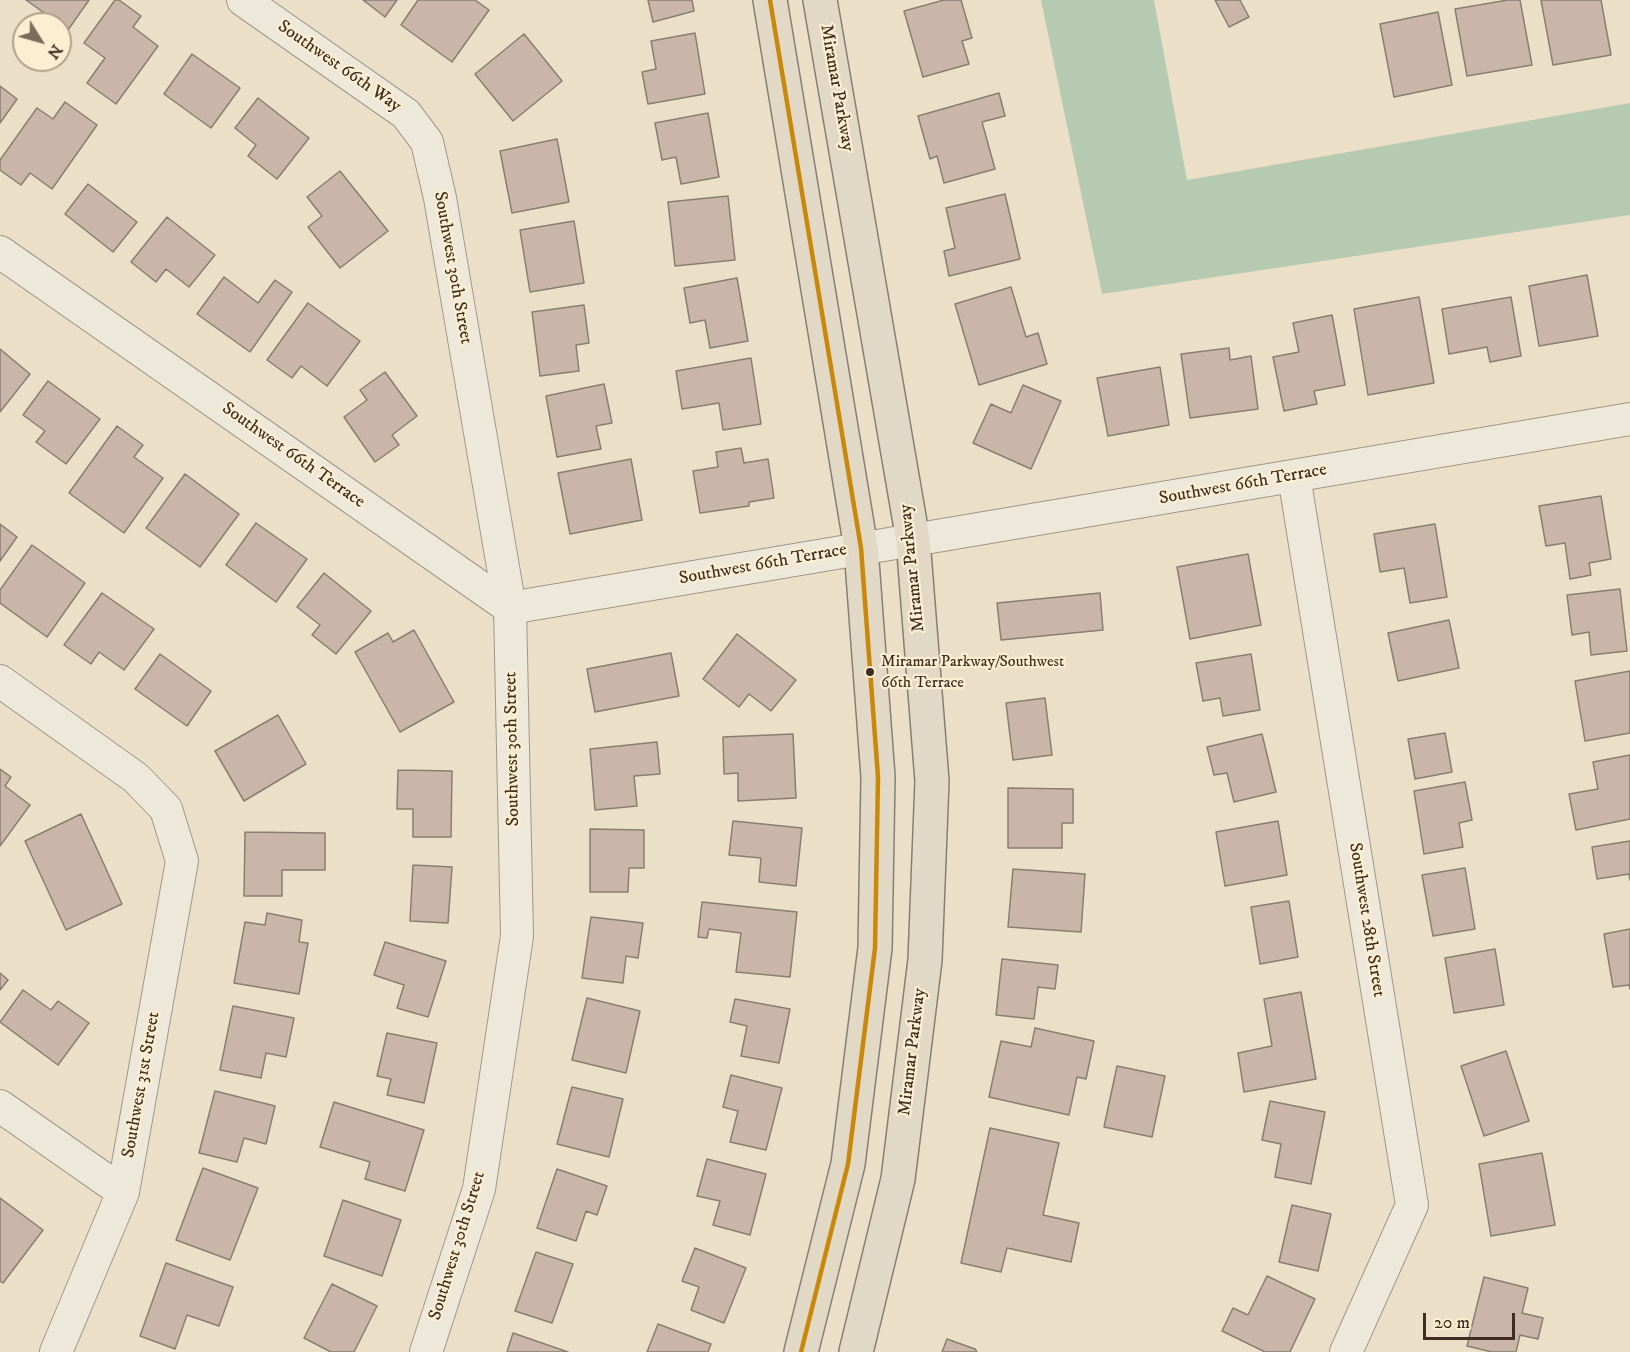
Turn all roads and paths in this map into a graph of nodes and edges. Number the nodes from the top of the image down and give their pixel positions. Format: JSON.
{"nodes":[{"id":1,"x":243,"y":0,"type":"edge"},
{"id":2,"x":770,"y":0,"type":"edge"},
{"id":3,"x":820,"y":0,"type":"edge"},
{"id":4,"x":427,"y":142,"type":"joint"},
{"id":5,"x":0,"y":252,"type":"edge"},
{"id":6,"x":1630,"y":418,"type":"edge"},
{"id":7,"x":1294,"y":476,"type":"junction"},
{"id":8,"x":913,"y":540,"type":"junction"},
{"id":9,"x":861,"y":548,"type":"junction"},
{"id":10,"x":510,"y":608,"type":"junction"},
{"id":11,"x":0,"y":681,"type":"edge"},
{"id":12,"x":0,"y":1106,"type":"edge"},
{"id":13,"x":123,"y":1192,"type":"junction"},
{"id":14,"x":56,"y":1352,"type":"edge"},
{"id":15,"x":426,"y":1352,"type":"edge"},
{"id":16,"x":801,"y":1352,"type":"edge"},
{"id":17,"x":856,"y":1352,"type":"edge"},
{"id":18,"x":1346,"y":1352,"type":"edge"}],
"edges":[{"from":1,"to":4,"type":"street","name":"Southwest 66th Way"},
{"from":2,"to":9,"type":"main road"},
{"from":3,"to":8,"type":"main road","name":"Miramar Parkway"},
{"from":4,"to":10,"type":"street","name":"Southwest 30th Street"},
{"from":5,"to":10,"type":"street","name":"Southwest 66th Terrace"},
{"from":6,"to":7,"type":"street","name":"Southwest 66th Terrace"},
{"from":7,"to":8,"type":"street","name":"Southwest 66th Terrace"},
{"from":7,"to":18,"type":"street","name":"Southwest 28th Street"},
{"from":8,"to":9,"type":"street","name":"Southwest 66th Terrace"},
{"from":8,"to":17,"type":"main road","name":"Miramar Parkway"},
{"from":9,"to":10,"type":"street","name":"Southwest 66th Terrace"},
{"from":9,"to":16,"type":"main road"},
{"from":10,"to":15,"type":"street","name":"Southwest 30th Street"},
{"from":11,"to":13,"type":"street","name":"Southwest 31st Street"},
{"from":12,"to":13,"type":"street"},
{"from":13,"to":14,"type":"street","name":"Southwest 31st Street"}]}
